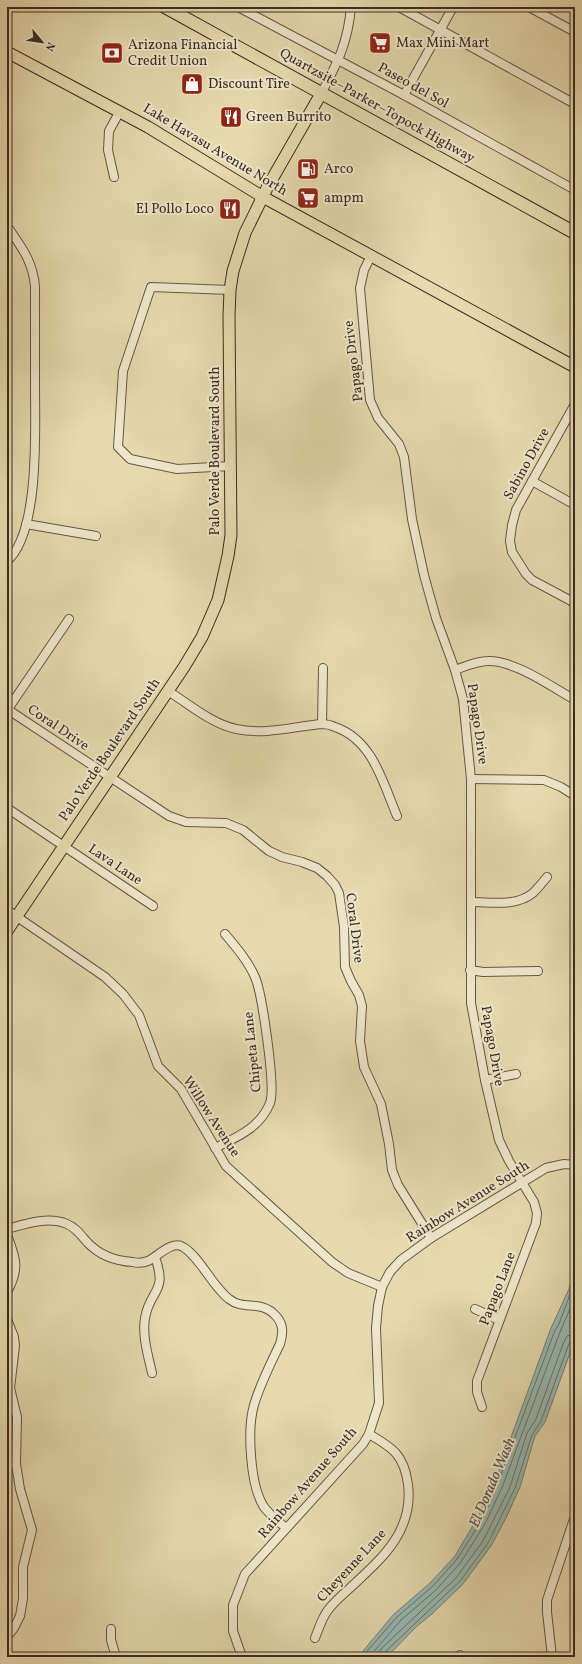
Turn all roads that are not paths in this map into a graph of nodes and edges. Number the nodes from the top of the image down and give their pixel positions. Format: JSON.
{"nodes":[{"id":1,"x":165,"y":7,"type":"edge"},
{"id":2,"x":238,"y":7,"type":"edge"},
{"id":3,"x":351,"y":7,"type":"edge"},
{"id":4,"x":399,"y":7,"type":"edge"},
{"id":5,"x":453,"y":7,"type":"edge"},
{"id":6,"x":529,"y":7,"type":"edge"},
{"id":7,"x":440,"y":30,"type":"junction"},
{"id":8,"x":575,"y":32,"type":"edge"},
{"id":9,"x":7,"y":52,"type":"edge"},
{"id":10,"x":339,"y":61,"type":"junction"},
{"id":11,"x":322,"y":92,"type":"junction"},
{"id":12,"x":404,"y":95,"type":"junction"},
{"id":13,"x":575,"y":104,"type":"edge"},
{"id":14,"x":120,"y":111,"type":"junction"},
{"id":15,"x":114,"y":177,"type":"dead end"},
{"id":16,"x":575,"y":190,"type":"edge"},
{"id":17,"x":263,"y":197,"type":"junction"},
{"id":18,"x":7,"y":226,"type":"edge"},
{"id":19,"x":575,"y":233,"type":"edge"},
{"id":20,"x":371,"y":256,"type":"junction"},
{"id":21,"x":230,"y":290,"type":"junction"},
{"id":22,"x":575,"y":367,"type":"edge"},
{"id":23,"x":575,"y":404,"type":"edge"},
{"id":24,"x":231,"y":466,"type":"junction"},
{"id":25,"x":532,"y":481,"type":"junction"},
{"id":26,"x":575,"y":505,"type":"edge"},
{"id":27,"x":26,"y":524,"type":"junction"},
{"id":28,"x":96,"y":536,"type":"dead end"},
{"id":29,"x":7,"y":561,"type":"edge"},
{"id":30,"x":575,"y":603,"type":"edge"},
{"id":31,"x":70,"y":619,"type":"dead end"},
{"id":32,"x":323,"y":668,"type":"dead end"},
{"id":33,"x":455,"y":670,"type":"junction"},
{"id":34,"x":168,"y":691,"type":"junction"},
{"id":35,"x":575,"y":700,"type":"edge"},
{"id":36,"x":7,"y":709,"type":"edge"},
{"id":37,"x":322,"y":724,"type":"junction"},
{"id":38,"x":110,"y":778,"type":"junction"},
{"id":39,"x":471,"y":778,"type":"junction"},
{"id":40,"x":572,"y":794,"type":"dead end"},
{"id":41,"x":7,"y":808,"type":"edge"},
{"id":42,"x":397,"y":816,"type":"dead end"},
{"id":43,"x":64,"y":846,"type":"junction"},
{"id":44,"x":548,"y":877,"type":"dead end"},
{"id":45,"x":471,"y":902,"type":"junction"},
{"id":46,"x":153,"y":906,"type":"dead end"},
{"id":47,"x":7,"y":910,"type":"edge"},
{"id":48,"x":17,"y":917,"type":"junction"},
{"id":49,"x":7,"y":931,"type":"edge"},
{"id":50,"x":225,"y":934,"type":"dead end"},
{"id":51,"x":470,"y":970,"type":"junction"},
{"id":52,"x":538,"y":971,"type":"dead end"},
{"id":53,"x":516,"y":1074,"type":"dead end"},
{"id":54,"x":485,"y":1080,"type":"junction"},
{"id":55,"x":215,"y":1148,"type":"junction"},
{"id":56,"x":575,"y":1165,"type":"edge"},
{"id":57,"x":522,"y":1183,"type":"junction"},
{"id":58,"x":7,"y":1229,"type":"edge"},
{"id":59,"x":7,"y":1235,"type":"edge"},
{"id":60,"x":431,"y":1238,"type":"junction"},
{"id":61,"x":155,"y":1257,"type":"junction"},
{"id":62,"x":382,"y":1287,"type":"junction"},
{"id":63,"x":7,"y":1292,"type":"edge"},
{"id":64,"x":475,"y":1309,"type":"dead end"},
{"id":65,"x":7,"y":1319,"type":"edge"},
{"id":66,"x":499,"y":1320,"type":"junction"},
{"id":67,"x":152,"y":1373,"type":"dead end"},
{"id":68,"x":482,"y":1406,"type":"dead end"},
{"id":69,"x":369,"y":1434,"type":"junction"},
{"id":70,"x":575,"y":1516,"type":"edge"},
{"id":71,"x":286,"y":1528,"type":"junction"},
{"id":72,"x":111,"y":1629,"type":"dead end"},
{"id":73,"x":7,"y":1637,"type":"edge"},
{"id":74,"x":315,"y":1638,"type":"dead end"},
{"id":75,"x":116,"y":1657,"type":"edge"},
{"id":76,"x":242,"y":1657,"type":"edge"},
{"id":77,"x":552,"y":1657,"type":"edge"}],
"edges":[{"from":1,"to":11,"type":"highway","name":"Quartzsite–Parker–Topock Highway"},
{"from":2,"to":10,"type":"street","name":"Paseo del Sol"},
{"from":3,"to":10,"type":"street","name":"Palo Verde Boulevard South"},
{"from":4,"to":7,"type":"street"},
{"from":5,"to":7,"type":"street"},
{"from":6,"to":8,"type":"street"},
{"from":7,"to":12,"type":"street"},
{"from":7,"to":13,"type":"street"},
{"from":9,"to":14,"type":"main road","name":"Lake Havasu Avenue North"},
{"from":10,"to":11,"type":"street","name":"Palo Verde Boulevard South"},
{"from":10,"to":12,"type":"street","name":"Paseo del Sol"},
{"from":11,"to":17,"type":"main road","name":"Palo Verde Boulevard South"},
{"from":11,"to":19,"type":"highway","name":"Quartzsite–Parker–Topock Highway"},
{"from":12,"to":16,"type":"street","name":"Paseo del Sol"},
{"from":14,"to":15,"type":"street"},
{"from":14,"to":17,"type":"main road","name":"Lake Havasu Avenue North"},
{"from":17,"to":20,"type":"main road","name":"Lake Havasu Avenue North"},
{"from":17,"to":21,"type":"main road","name":"Palo Verde Boulevard South"},
{"from":18,"to":27,"type":"street"},
{"from":20,"to":22,"type":"main road","name":"Lake Havasu Avenue North"},
{"from":20,"to":33,"type":"street","name":"Papago Drive"},
{"from":21,"to":24,"type":"main road","name":"Palo Verde Boulevard South"},
{"from":21,"to":24,"type":"street"},
{"from":23,"to":25,"type":"street","name":"Sabino Drive"},
{"from":24,"to":34,"type":"main road","name":"Palo Verde Boulevard South"},
{"from":25,"to":26,"type":"street"},
{"from":25,"to":30,"type":"street","name":"Sabino Drive"},
{"from":27,"to":28,"type":"street"},
{"from":27,"to":29,"type":"street"},
{"from":31,"to":36,"type":"street"},
{"from":32,"to":37,"type":"street"},
{"from":33,"to":35,"type":"street"},
{"from":33,"to":39,"type":"street","name":"Papago Drive"},
{"from":34,"to":37,"type":"street"},
{"from":34,"to":38,"type":"main road","name":"Palo Verde Boulevard South"},
{"from":36,"to":38,"type":"street","name":"Coral Drive"},
{"from":37,"to":42,"type":"street"},
{"from":38,"to":43,"type":"main road","name":"Palo Verde Boulevard South"},
{"from":38,"to":60,"type":"street","name":"Coral Drive"},
{"from":39,"to":40,"type":"street"},
{"from":39,"to":45,"type":"street","name":"Papago Drive"},
{"from":41,"to":43,"type":"street","name":"Lava Lane"},
{"from":43,"to":46,"type":"street","name":"Lava Lane"},
{"from":43,"to":48,"type":"main road","name":"Palo Verde Boulevard South"},
{"from":44,"to":45,"type":"street"},
{"from":45,"to":51,"type":"street","name":"Papago Drive"},
{"from":47,"to":48,"type":"street","name":"Willow Avenue"},
{"from":48,"to":49,"type":"main road","name":"Palo Verde Boulevard South"},
{"from":48,"to":55,"type":"street","name":"Willow Avenue"},
{"from":50,"to":55,"type":"street","name":"Chipeta Lane"},
{"from":51,"to":52,"type":"street"},
{"from":51,"to":54,"type":"street","name":"Papago Drive"},
{"from":53,"to":54,"type":"street"},
{"from":54,"to":57,"type":"street","name":"Papago Drive"},
{"from":55,"to":62,"type":"street","name":"Willow Avenue"},
{"from":56,"to":57,"type":"street","name":"Rainbow Avenue South"},
{"from":57,"to":60,"type":"street","name":"Rainbow Avenue South"},
{"from":57,"to":66,"type":"street","name":"Papago Lane"},
{"from":58,"to":61,"type":"street"},
{"from":59,"to":63,"type":"street"},
{"from":60,"to":62,"type":"street","name":"Rainbow Avenue South"},
{"from":61,"to":67,"type":"street"},
{"from":61,"to":71,"type":"street"},
{"from":62,"to":69,"type":"street","name":"Rainbow Avenue South"},
{"from":64,"to":66,"type":"street"},
{"from":65,"to":73,"type":"street"},
{"from":66,"to":68,"type":"street","name":"Papago Lane"},
{"from":69,"to":71,"type":"street","name":"Rainbow Avenue South"},
{"from":69,"to":74,"type":"street","name":"Cheyenne Lane"},
{"from":70,"to":77,"type":"street"},
{"from":71,"to":76,"type":"street","name":"Rainbow Avenue South"},
{"from":72,"to":75,"type":"street"}]}
